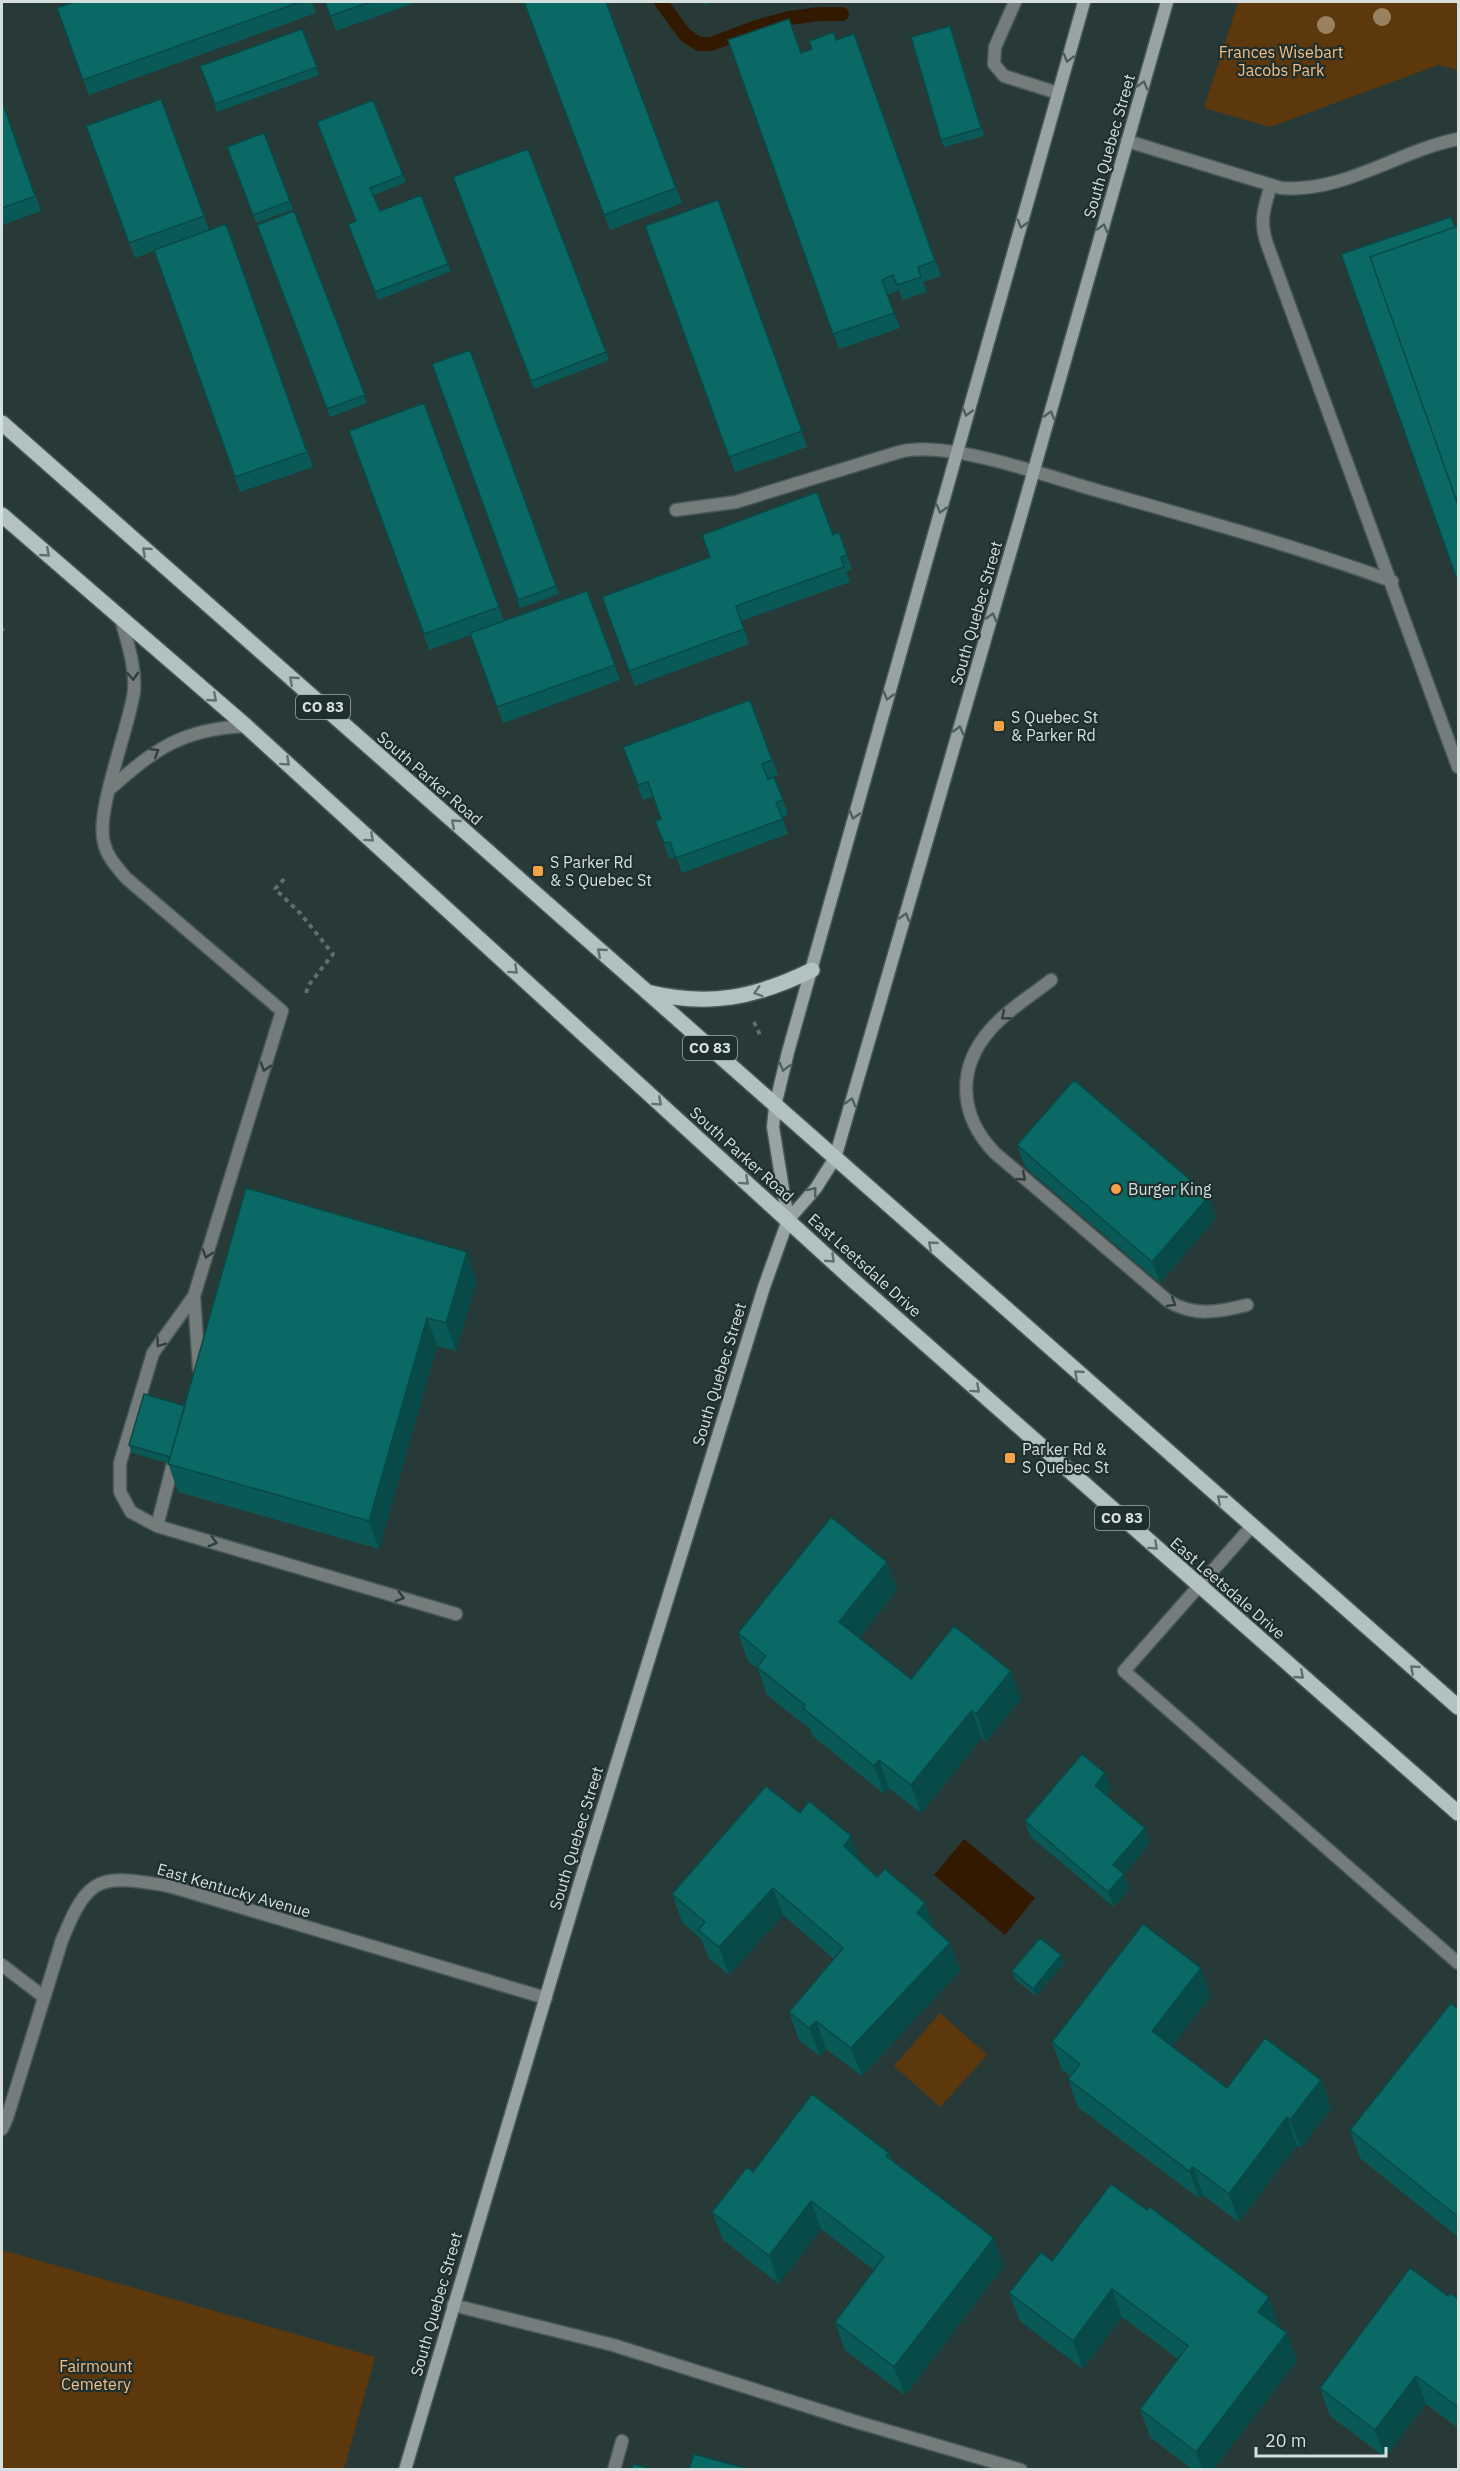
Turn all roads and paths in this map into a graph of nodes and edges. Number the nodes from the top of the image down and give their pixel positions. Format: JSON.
{"nodes":[{"id":1,"x":1015,"y":2,"type":"edge"},
{"id":2,"x":1084,"y":2,"type":"edge"},
{"id":3,"x":1167,"y":2,"type":"edge"},
{"id":4,"x":1058,"y":93,"type":"junction"},
{"id":5,"x":1458,"y":139,"type":"edge"},
{"id":6,"x":1127,"y":141,"type":"junction"},
{"id":7,"x":1271,"y":185,"type":"junction"},
{"id":8,"x":2,"y":423,"type":"edge"},
{"id":9,"x":956,"y":452,"type":"junction"},
{"id":10,"x":1034,"y":472,"type":"junction"},
{"id":11,"x":676,"y":510,"type":"dead end"},
{"id":12,"x":2,"y":515,"type":"edge"},
{"id":13,"x":1392,"y":581,"type":"junction"},
{"id":14,"x":121,"y":619,"type":"junction"},
{"id":15,"x":246,"y":726,"type":"junction"},
{"id":16,"x":1458,"y":767,"type":"edge"},
{"id":17,"x":110,"y":789,"type":"junction"},
{"id":18,"x":284,"y":879,"type":"dead end"},
{"id":19,"x":812,"y":970,"type":"junction"},
{"id":20,"x":1051,"y":980,"type":"dead end"},
{"id":21,"x":645,"y":991,"type":"junction"},
{"id":22,"x":302,"y":1004,"type":"dead end"},
{"id":23,"x":775,"y":1106,"type":"junction"},
{"id":24,"x":835,"y":1158,"type":"junction"},
{"id":25,"x":788,"y":1220,"type":"junction"},
{"id":26,"x":195,"y":1296,"type":"junction"},
{"id":27,"x":1247,"y":1305,"type":"dead end"},
{"id":28,"x":196,"y":1377,"type":"edge"},
{"id":29,"x":178,"y":1445,"type":"edge"},
{"id":30,"x":157,"y":1526,"type":"junction"},
{"id":31,"x":1252,"y":1526,"type":"junction"},
{"id":32,"x":1199,"y":1586,"type":"junction"},
{"id":33,"x":456,"y":1614,"type":"dead end"},
{"id":34,"x":1458,"y":1707,"type":"edge"},
{"id":35,"x":1458,"y":1813,"type":"edge"},
{"id":36,"x":1458,"y":1963,"type":"edge"},
{"id":37,"x":2,"y":1965,"type":"edge"},
{"id":38,"x":44,"y":1997,"type":"junction"},
{"id":39,"x":546,"y":1998,"type":"junction"},
{"id":40,"x":2,"y":2129,"type":"edge"},
{"id":41,"x":453,"y":2305,"type":"junction"},
{"id":42,"x":622,"y":2442,"type":"dead end"},
{"id":43,"x":405,"y":2469,"type":"edge"},
{"id":44,"x":614,"y":2469,"type":"edge"},
{"id":45,"x":1021,"y":2469,"type":"edge"}],
"edges":[{"from":1,"to":4,"type":"street"},
{"from":2,"to":4,"type":"main road","name":"South Quebec Street","one_way":true},
{"from":6,"to":3,"type":"main road","name":"South Quebec Street","one_way":true},
{"from":4,"to":9,"type":"main road","name":"South Quebec Street","one_way":true},
{"from":5,"to":7,"type":"street"},
{"from":6,"to":7,"type":"street"},
{"from":10,"to":6,"type":"main road","name":"South Quebec Street","one_way":true},
{"from":7,"to":13,"type":"street"},
{"from":21,"to":8,"type":"main road","name":"South Parker Road","number":"CO 83","one_way":true},
{"from":9,"to":10,"type":"street"},
{"from":9,"to":11,"type":"street"},
{"from":9,"to":19,"type":"main road","name":"South Quebec Street","one_way":true},
{"from":10,"to":13,"type":"street"},
{"from":24,"to":10,"type":"main road","name":"South Quebec Street","one_way":true},
{"from":12,"to":14,"type":"main road","name":"South Parker Road","number":"CO 83","one_way":true},
{"from":13,"to":16,"type":"street"},
{"from":14,"to":15,"type":"main road","name":"South Parker Road","number":"CO 83","one_way":true},
{"from":14,"to":17,"type":"street","one_way":true},
{"from":17,"to":15,"type":"street","one_way":true},
{"from":15,"to":25,"type":"main road","name":"South Parker Road","number":"CO 83","one_way":true},
{"from":17,"to":26,"type":"street","one_way":true},
{"from":18,"to":22,"type":"path"},
{"from":19,"to":21,"type":"main road","one_way":true},
{"from":19,"to":23,"type":"main road","name":"South Quebec Street","one_way":true},
{"from":20,"to":27,"type":"street","one_way":true},
{"from":21,"to":23,"type":"main road","name":"South Parker Road","number":"CO 83"},
{"from":23,"to":24,"type":"main road","name":"South Parker Road","number":"CO 83"},
{"from":23,"to":25,"type":"main road","name":"South Quebec Street"},
{"from":25,"to":24,"type":"main road","name":"South Quebec Street","one_way":true},
{"from":31,"to":24,"type":"main road","number":"CO 83","one_way":true},
{"from":25,"to":32,"type":"main road","name":"East Leetsdale Drive","number":"CO 83","one_way":true},
{"from":25,"to":39,"type":"main road","name":"South Quebec Street"},
{"from":26,"to":28,"type":"street"},
{"from":26,"to":30,"type":"street","one_way":true},
{"from":29,"to":30,"type":"street"},
{"from":30,"to":33,"type":"street","one_way":true},
{"from":31,"to":32,"type":"street"},
{"from":34,"to":31,"type":"main road","number":"CO 83","one_way":true},
{"from":32,"to":35,"type":"main road","name":"East Leetsdale Drive","number":"CO 83","one_way":true},
{"from":32,"to":36,"type":"street"},
{"from":37,"to":38,"type":"street"},
{"from":38,"to":39,"type":"street","name":"East Kentucky Avenue"},
{"from":38,"to":40,"type":"street","name":"East Kentucky Avenue"},
{"from":39,"to":41,"type":"main road","name":"South Quebec Street"},
{"from":41,"to":43,"type":"main road","name":"South Quebec Street"},
{"from":41,"to":45,"type":"street"},
{"from":42,"to":44,"type":"street"}]}
